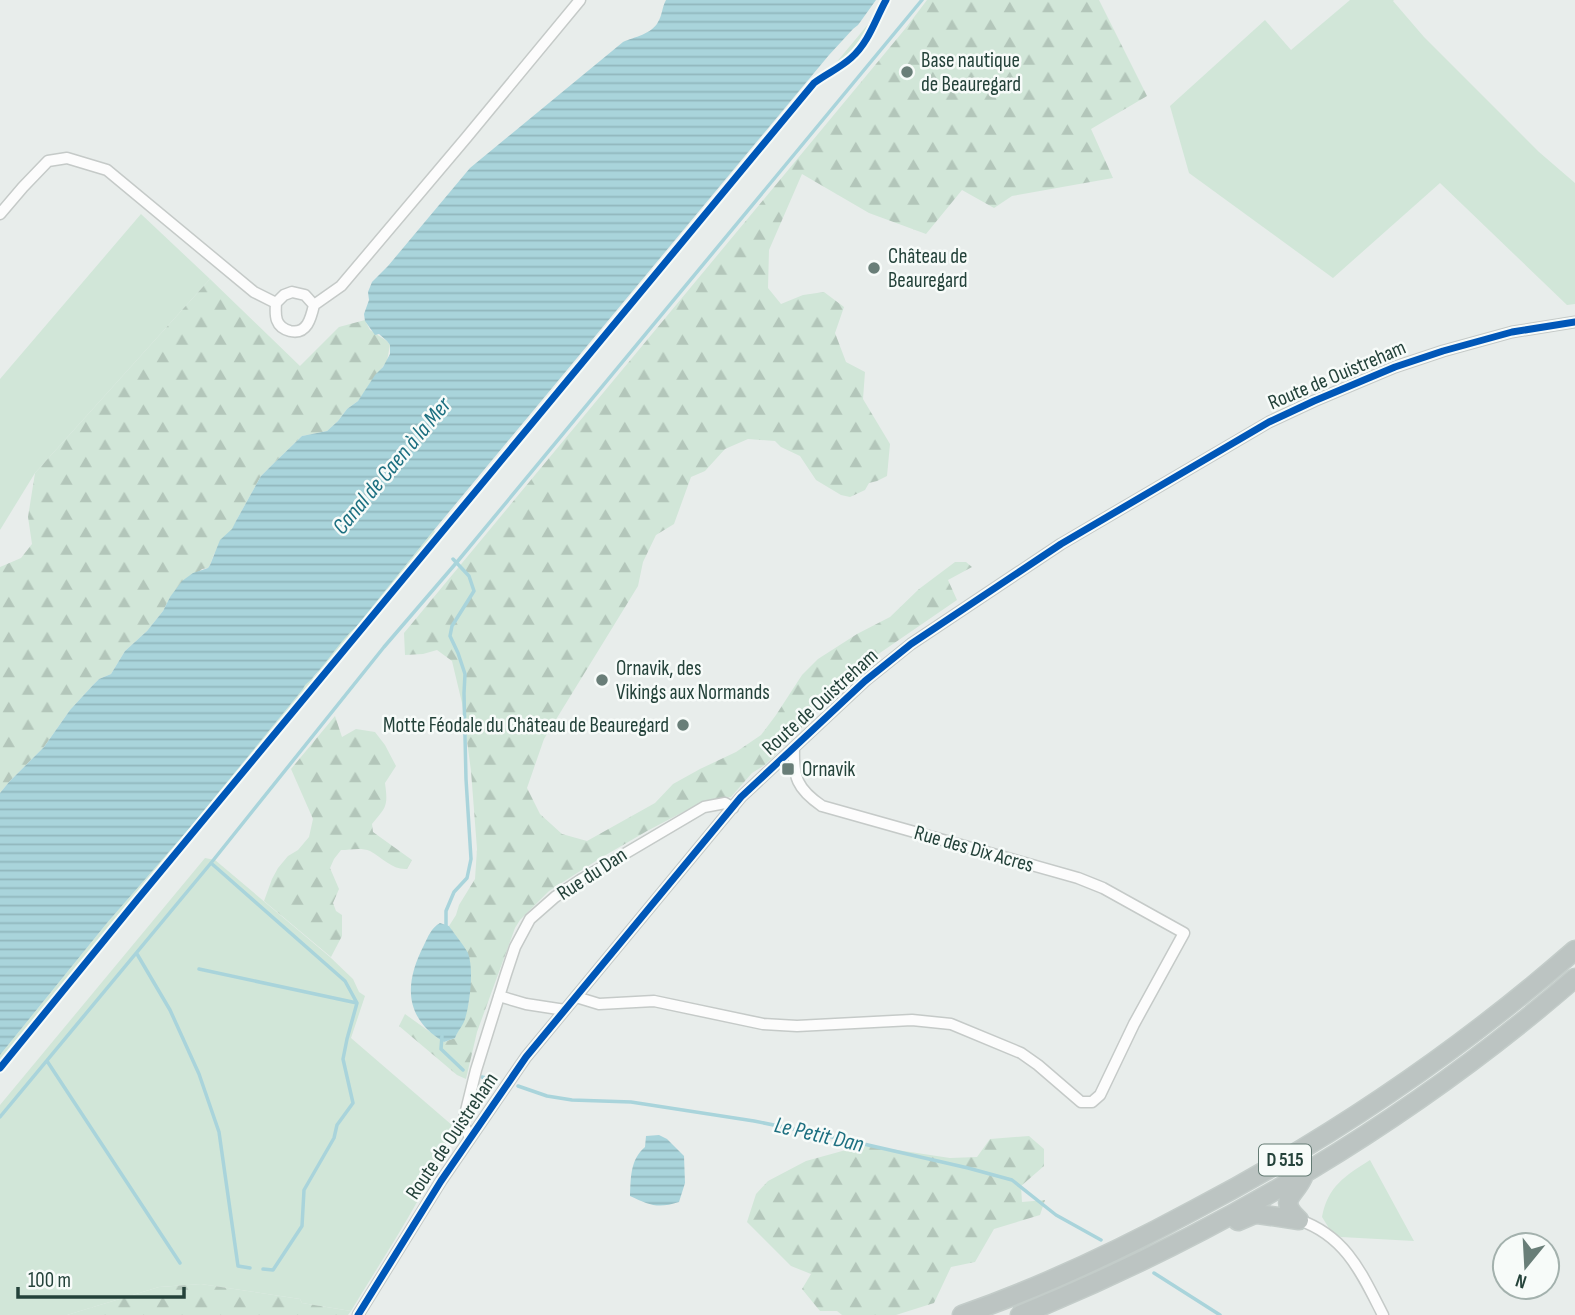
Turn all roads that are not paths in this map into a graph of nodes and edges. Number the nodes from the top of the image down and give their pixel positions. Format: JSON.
{"nodes":[{"id":1,"x":580,"y":0,"type":"edge"},
{"id":2,"x":0,"y":214,"type":"edge"},
{"id":3,"x":276,"y":303,"type":"junction"},
{"id":4,"x":314,"y":305,"type":"junction"},
{"id":5,"x":1575,"y":322,"type":"edge"},
{"id":6,"x":794,"y":748,"type":"junction"},
{"id":7,"x":733,"y":808,"type":"junction"},
{"id":8,"x":1575,"y":950,"type":"edge"},
{"id":9,"x":1575,"y":978,"type":"edge"},
{"id":10,"x":499,"y":996,"type":"junction"},
{"id":11,"x":576,"y":997,"type":"junction"},
{"id":12,"x":565,"y":1010,"type":"junction"},
{"id":13,"x":470,"y":1138,"type":"junction"},
{"id":14,"x":1304,"y":1174,"type":"junction"},
{"id":15,"x":1299,"y":1220,"type":"junction"},
{"id":16,"x":1220,"y":1221,"type":"junction"},
{"id":17,"x":358,"y":1315,"type":"edge"},
{"id":18,"x":962,"y":1315,"type":"edge"},
{"id":19,"x":1020,"y":1315,"type":"edge"},
{"id":20,"x":1383,"y":1315,"type":"edge"}],
"edges":[{"from":1,"to":4,"type":"street"},
{"from":2,"to":3,"type":"street"},
{"from":3,"to":4,"type":"street"},
{"from":3,"to":4,"type":"street"},
{"from":5,"to":6,"type":"street","name":"Route de Ouistreham"},
{"from":6,"to":7,"type":"street","name":"Route de Ouistreham"},
{"from":6,"to":11,"type":"street","name":"Rue des Dix Acres"},
{"from":7,"to":10,"type":"street","name":"Rue du Dan"},
{"from":7,"to":11,"type":"street","name":"Route de Ouistreham"},
{"from":8,"to":18,"type":"highway","number":"D 515"},
{"from":9,"to":14,"type":"highway","number":"D 515"},
{"from":10,"to":12,"type":"street"},
{"from":10,"to":13,"type":"street","name":"Rue du Dan"},
{"from":11,"to":12,"type":"street","name":"Route de Ouistreham"},
{"from":12,"to":13,"type":"street","name":"Route de Ouistreham"},
{"from":13,"to":17,"type":"street","name":"Route de Ouistreham"},
{"from":14,"to":15,"type":"highway"},
{"from":14,"to":16,"type":"highway","number":"D 515"},
{"from":15,"to":16,"type":"highway"},
{"from":15,"to":20,"type":"street"},
{"from":16,"to":19,"type":"highway","number":"D 515"}]}
